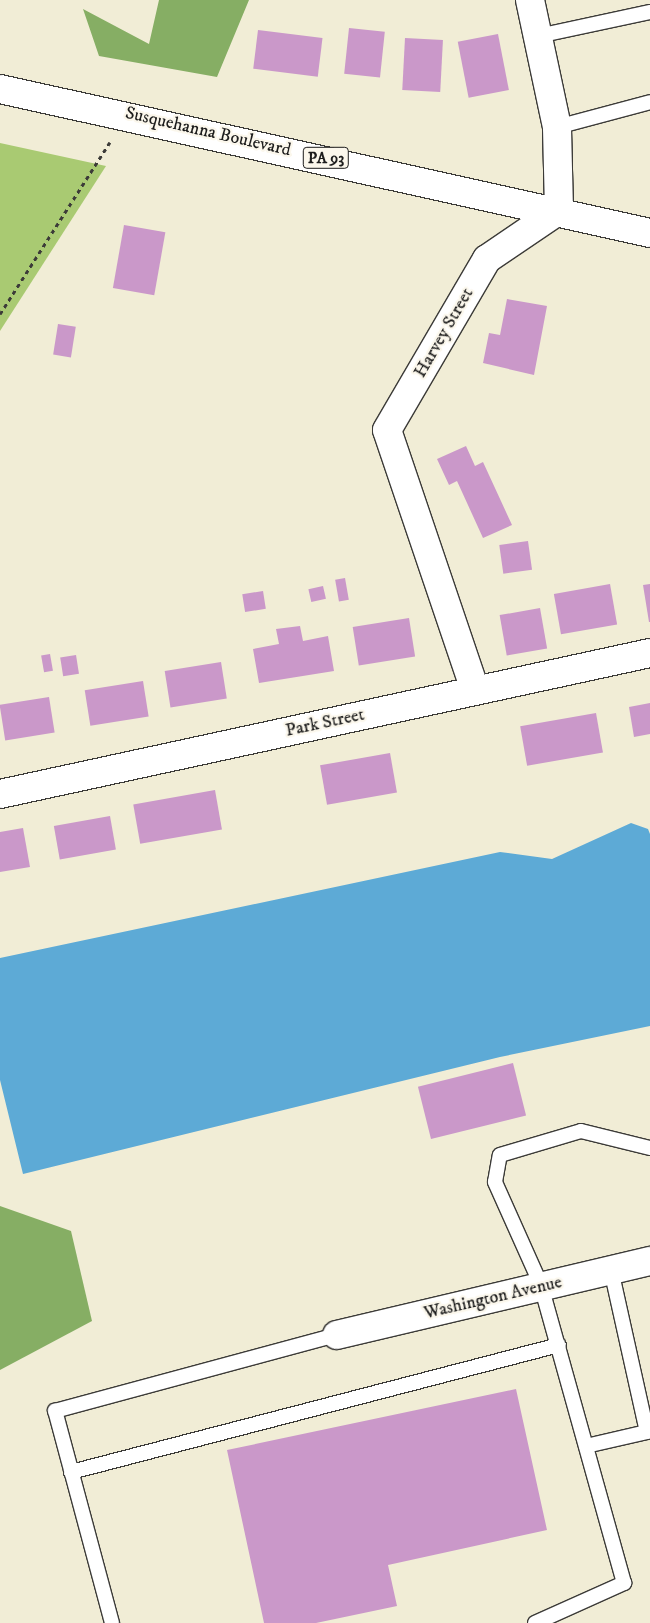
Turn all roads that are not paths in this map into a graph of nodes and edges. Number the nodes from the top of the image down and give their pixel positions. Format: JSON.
{"nodes":[{"id":1,"x":530,"y":0,"type":"edge"},
{"id":2,"x":650,"y":12,"type":"edge"},
{"id":3,"x":538,"y":36,"type":"junction"},
{"id":4,"x":0,"y":88,"type":"edge"},
{"id":5,"x":650,"y":102,"type":"edge"},
{"id":6,"x":557,"y":127,"type":"junction"},
{"id":7,"x":559,"y":210,"type":"junction"},
{"id":8,"x":650,"y":233,"type":"edge"},
{"id":9,"x":650,"y":653,"type":"edge"},
{"id":10,"x":475,"y":690,"type":"junction"},
{"id":11,"x":0,"y":794,"type":"edge"},
{"id":12,"x":650,"y":1148,"type":"edge"},
{"id":13,"x":650,"y":1261,"type":"edge"},
{"id":14,"x":611,"y":1270,"type":"junction"},
{"id":15,"x":541,"y":1285,"type":"junction"},
{"id":16,"x":337,"y":1335,"type":"joint"},
{"id":17,"x":559,"y":1345,"type":"junction"},
{"id":18,"x":586,"y":1446,"type":"junction"},
{"id":19,"x":70,"y":1472,"type":"junction"},
{"id":20,"x":112,"y":1623,"type":"edge"},
{"id":21,"x":535,"y":1623,"type":"edge"}],
"edges":[{"from":1,"to":3,"type":"main road"},
{"from":2,"to":3,"type":"lane"},
{"from":3,"to":6,"type":"main road"},
{"from":4,"to":7,"type":"main road","name":"Susquehanna Boulevard","number":"PA 93"},
{"from":5,"to":6,"type":"lane"},
{"from":6,"to":7,"type":"main road"},
{"from":7,"to":8,"type":"main road","name":"Susquehanna Boulevard","number":"PA 93"},
{"from":7,"to":10,"type":"main road","name":"Harvey Street"},
{"from":9,"to":10,"type":"main road","name":"Park Street"},
{"from":10,"to":11,"type":"main road","name":"Park Street"},
{"from":12,"to":15,"type":"lane"},
{"from":13,"to":14,"type":"main road","name":"Washington Avenue"},
{"from":14,"to":15,"type":"main road","name":"Washington Avenue"},
{"from":14,"to":18,"type":"lane"},
{"from":15,"to":16,"type":"main road","name":"Washington Avenue"},
{"from":15,"to":17,"type":"lane"},
{"from":16,"to":19,"type":"lane"},
{"from":17,"to":18,"type":"lane"},
{"from":17,"to":19,"type":"lane"},
{"from":18,"to":21,"type":"lane"},
{"from":19,"to":20,"type":"lane"}]}
